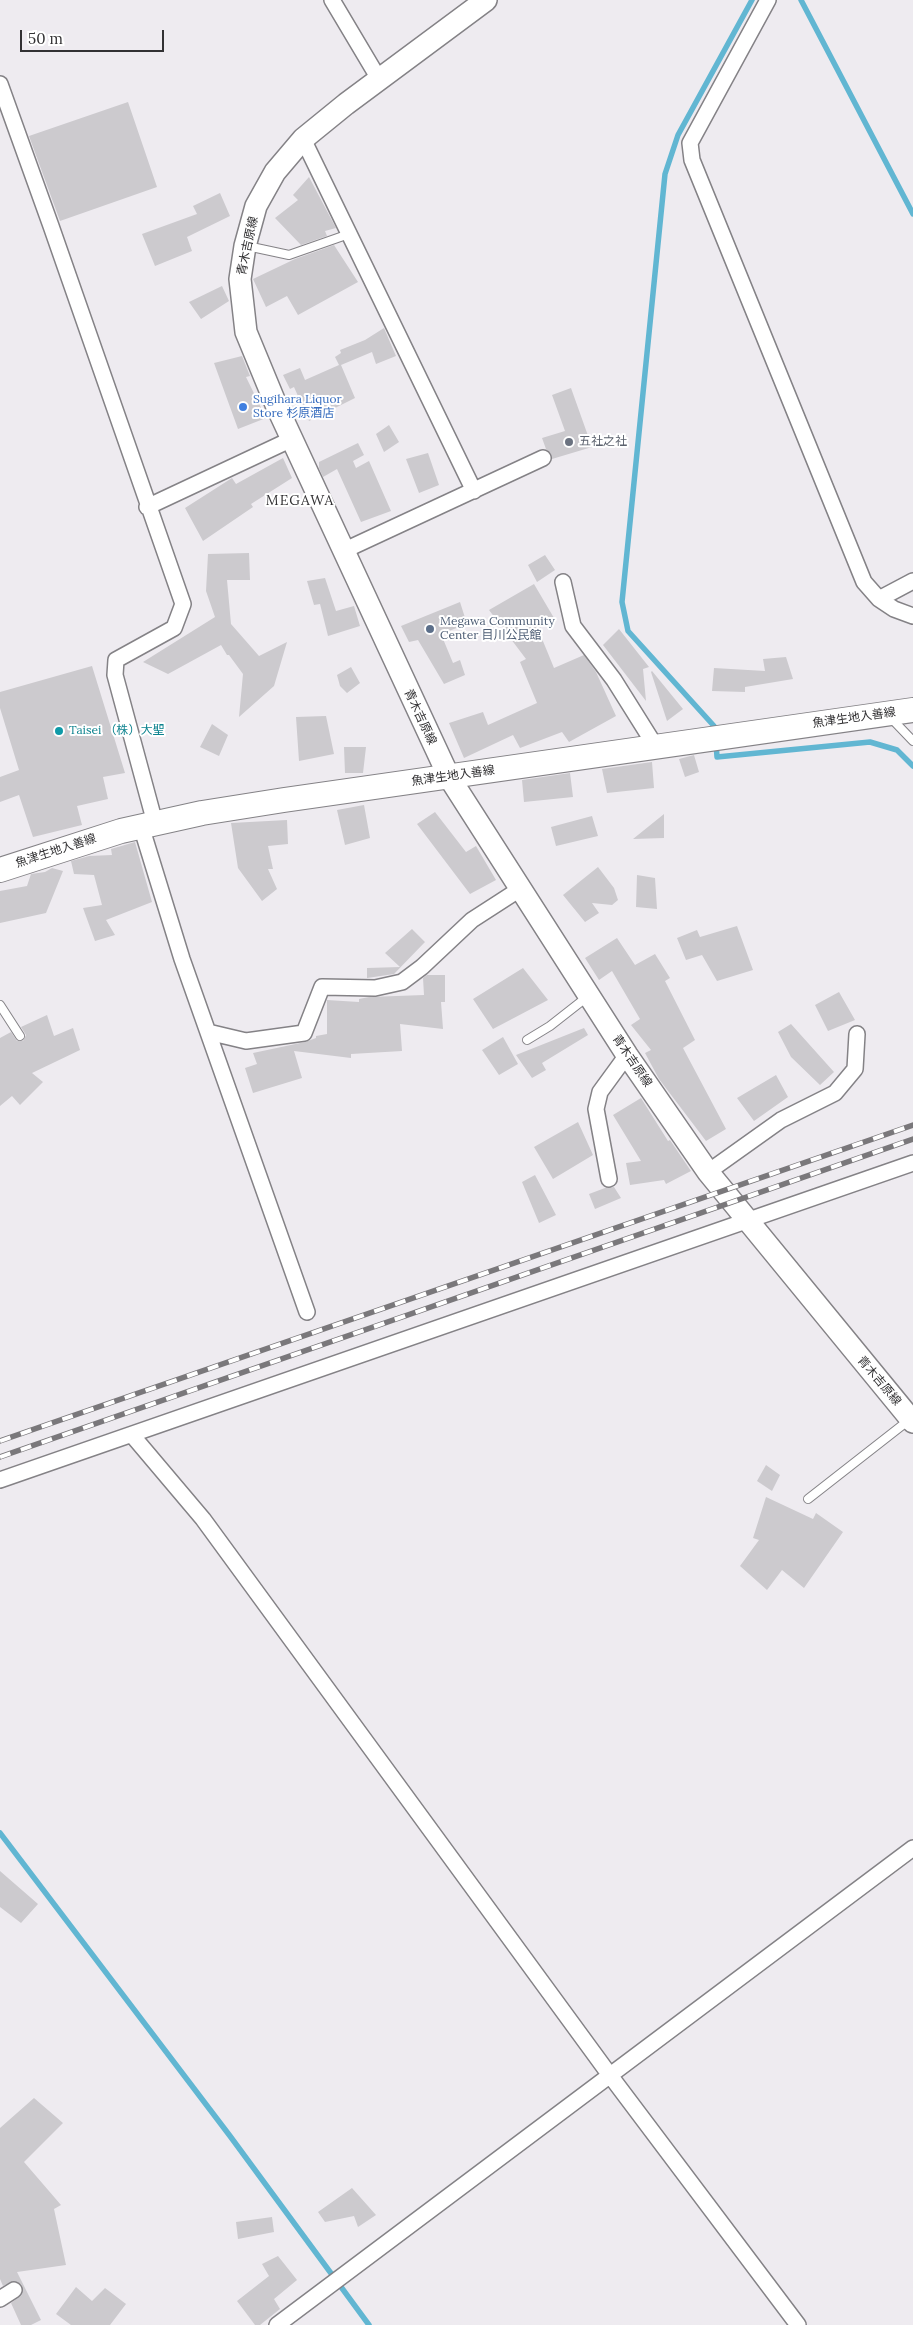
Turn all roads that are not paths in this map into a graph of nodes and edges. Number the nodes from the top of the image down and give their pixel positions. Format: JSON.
{"nodes":[{"id":1,"x":332,"y":0,"type":"edge"},
{"id":2,"x":486,"y":0,"type":"edge"},
{"id":3,"x":768,"y":0,"type":"edge"},
{"id":4,"x":379,"y":79,"type":"junction"},
{"id":5,"x":0,"y":84,"type":"edge"},
{"id":6,"x":303,"y":139,"type":"junction"},
{"id":7,"x":349,"y":234,"type":"junction"},
{"id":8,"x":245,"y":246,"type":"junction"},
{"id":9,"x":292,"y":439,"type":"junction"},
{"id":10,"x":543,"y":458,"type":"dead end"},
{"id":11,"x":474,"y":491,"type":"junction"},
{"id":12,"x":147,"y":507,"type":"junction"},
{"id":13,"x":343,"y":551,"type":"junction"},
{"id":14,"x":563,"y":582,"type":"dead end"},
{"id":15,"x":913,"y":582,"type":"edge"},
{"id":16,"x":879,"y":599,"type":"junction"},
{"id":17,"x":913,"y":616,"type":"edge"},
{"id":18,"x":913,"y":710,"type":"edge"},
{"id":19,"x":887,"y":714,"type":"junction"},
{"id":20,"x":913,"y":741,"type":"edge"},
{"id":21,"x":656,"y":747,"type":"junction"},
{"id":22,"x":449,"y":777,"type":"junction"},
{"id":23,"x":148,"y":824,"type":"junction"},
{"id":24,"x":0,"y":870,"type":"edge"},
{"id":25,"x":520,"y":889,"type":"junction"},
{"id":26,"x":588,"y":996,"type":"junction"},
{"id":27,"x":0,"y":1005,"type":"edge"},
{"id":28,"x":208,"y":1032,"type":"junction"},
{"id":29,"x":857,"y":1034,"type":"dead end"},
{"id":30,"x":20,"y":1036,"type":"dead end"},
{"id":31,"x":527,"y":1040,"type":"dead end"},
{"id":32,"x":627,"y":1056,"type":"junction"},
{"id":33,"x":913,"y":1163,"type":"edge"},
{"id":34,"x":708,"y":1172,"type":"junction"},
{"id":35,"x":609,"y":1179,"type":"dead end"},
{"id":36,"x":746,"y":1222,"type":"junction"},
{"id":37,"x":307,"y":1312,"type":"dead end"},
{"id":38,"x":912,"y":1420,"type":"edge"},
{"id":39,"x":132,"y":1435,"type":"junction"},
{"id":40,"x":0,"y":1480,"type":"edge"},
{"id":41,"x":808,"y":1499,"type":"dead end"},
{"id":42,"x":913,"y":1848,"type":"edge"},
{"id":43,"x":609,"y":2074,"type":"junction"},
{"id":44,"x":14,"y":2290,"type":"dead end"},
{"id":45,"x":0,"y":2299,"type":"edge"},
{"id":46,"x":277,"y":2325,"type":"edge"},
{"id":47,"x":798,"y":2325,"type":"edge"}],
"edges":[{"from":1,"to":4,"type":"street"},
{"from":2,"to":4,"type":"main road","name":"青木吉原線"},
{"from":3,"to":16,"type":"street"},
{"from":4,"to":6,"type":"main road","name":"青木吉原線"},
{"from":5,"to":12,"type":"street"},
{"from":6,"to":7,"type":"street"},
{"from":6,"to":8,"type":"main road","name":"青木吉原線"},
{"from":7,"to":8,"type":"lane"},
{"from":7,"to":11,"type":"street"},
{"from":8,"to":9,"type":"main road","name":"青木吉原線"},
{"from":9,"to":12,"type":"street"},
{"from":9,"to":13,"type":"main road","name":"青木吉原線"},
{"from":10,"to":11,"type":"street"},
{"from":11,"to":13,"type":"street"},
{"from":12,"to":23,"type":"street"},
{"from":13,"to":22,"type":"main road","name":"青木吉原線"},
{"from":14,"to":21,"type":"street"},
{"from":15,"to":16,"type":"street"},
{"from":16,"to":17,"type":"street"},
{"from":18,"to":19,"type":"main road","name":"魚津生地入善線"},
{"from":19,"to":20,"type":"lane"},
{"from":19,"to":21,"type":"main road","name":"魚津生地入善線"},
{"from":21,"to":22,"type":"main road","name":"魚津生地入善線"},
{"from":22,"to":23,"type":"main road","name":"魚津生地入善線"},
{"from":22,"to":25,"type":"main road","name":"青木吉原線"},
{"from":23,"to":24,"type":"main road","name":"魚津生地入善線"},
{"from":23,"to":28,"type":"street"},
{"from":25,"to":26,"type":"main road","name":"青木吉原線"},
{"from":25,"to":28,"type":"street"},
{"from":26,"to":31,"type":"lane"},
{"from":26,"to":32,"type":"main road","name":"青木吉原線"},
{"from":27,"to":30,"type":"lane"},
{"from":28,"to":37,"type":"street"},
{"from":29,"to":34,"type":"street"},
{"from":32,"to":34,"type":"main road","name":"青木吉原線"},
{"from":32,"to":35,"type":"street"},
{"from":33,"to":36,"type":"street"},
{"from":34,"to":36,"type":"main road","name":"青木吉原線"},
{"from":36,"to":38,"type":"main road","name":"青木吉原線"},
{"from":36,"to":39,"type":"street"},
{"from":38,"to":41,"type":"lane"},
{"from":39,"to":40,"type":"street"},
{"from":39,"to":43,"type":"street"},
{"from":42,"to":43,"type":"street"},
{"from":43,"to":46,"type":"street"},
{"from":43,"to":47,"type":"street"},
{"from":44,"to":45,"type":"street"}]}
